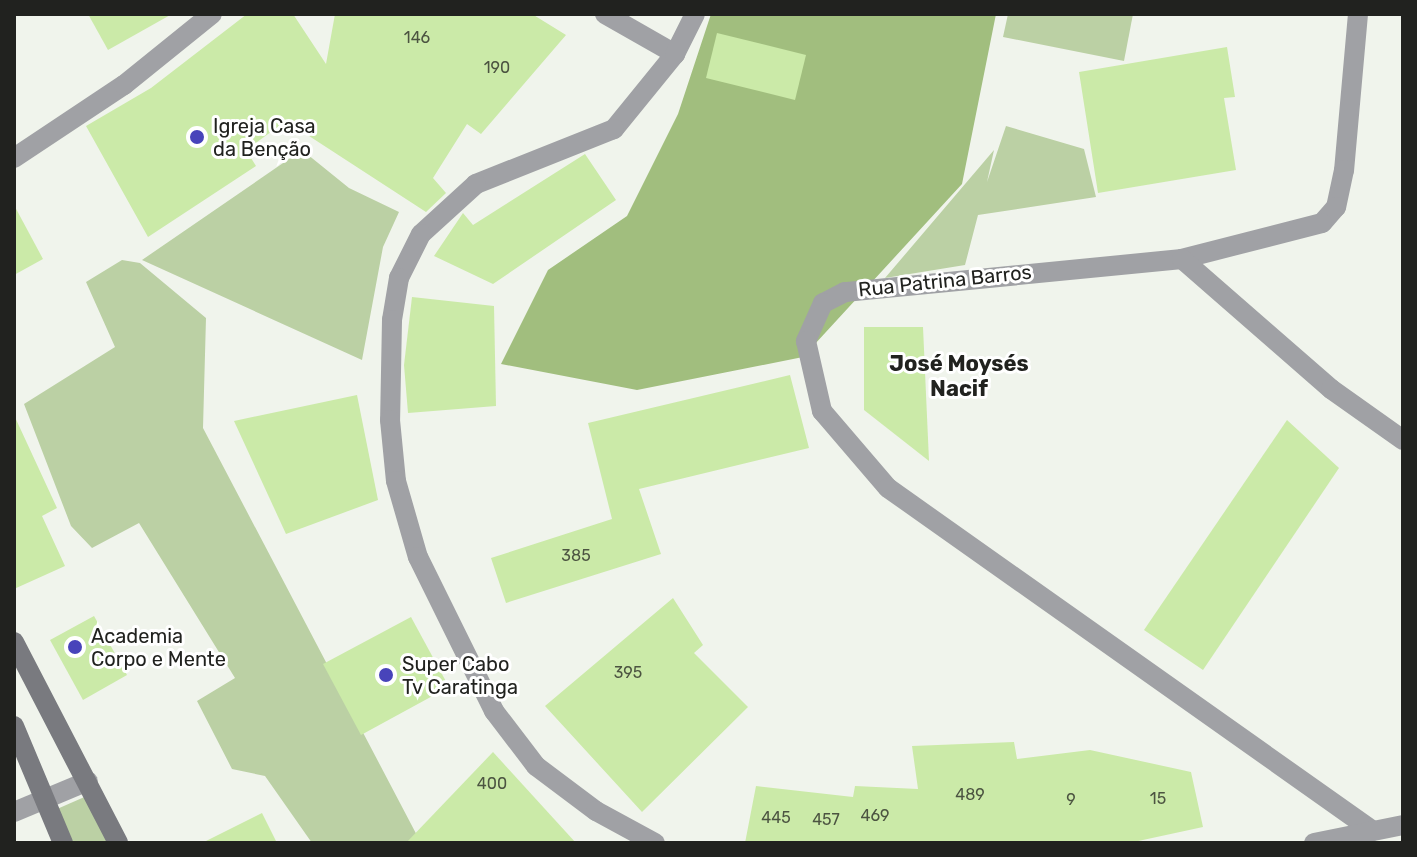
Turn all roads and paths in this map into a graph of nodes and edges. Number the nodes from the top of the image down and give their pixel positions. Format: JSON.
{"nodes":[{"id":1,"x":212,"y":14,"type":"edge"},
{"id":2,"x":605,"y":14,"type":"edge"},
{"id":3,"x":695,"y":14,"type":"edge"},
{"id":4,"x":1358,"y":14,"type":"edge"},
{"id":5,"x":675,"y":54,"type":"junction"},
{"id":6,"x":14,"y":158,"type":"edge"},
{"id":7,"x":1182,"y":259,"type":"junction"},
{"id":8,"x":1403,"y":440,"type":"edge"},
{"id":9,"x":14,"y":642,"type":"edge"},
{"id":10,"x":14,"y":726,"type":"edge"},
{"id":11,"x":88,"y":781,"type":"junction"},
{"id":12,"x":45,"y":800,"type":"junction"},
{"id":13,"x":14,"y":812,"type":"edge"},
{"id":14,"x":1403,"y":825,"type":"edge"},
{"id":15,"x":1373,"y":831,"type":"junction"},
{"id":16,"x":63,"y":843,"type":"edge"},
{"id":17,"x":118,"y":843,"type":"edge"},
{"id":18,"x":655,"y":843,"type":"edge"},
{"id":19,"x":1314,"y":843,"type":"edge"}],
"edges":[{"from":1,"to":6,"type":"street"},
{"from":2,"to":5,"type":"street"},
{"from":3,"to":5,"type":"street"},
{"from":4,"to":7,"type":"street","name":"Rua Patrina Barros"},
{"from":5,"to":18,"type":"street"},
{"from":7,"to":8,"type":"street"},
{"from":7,"to":15,"type":"street","name":"Rua Patrina Barros"},
{"from":9,"to":11,"type":"main road"},
{"from":10,"to":12,"type":"main road"},
{"from":11,"to":12,"type":"street"},
{"from":11,"to":17,"type":"main road"},
{"from":12,"to":13,"type":"street"},
{"from":12,"to":16,"type":"main road"},
{"from":14,"to":15,"type":"street"},
{"from":15,"to":19,"type":"street"}]}
